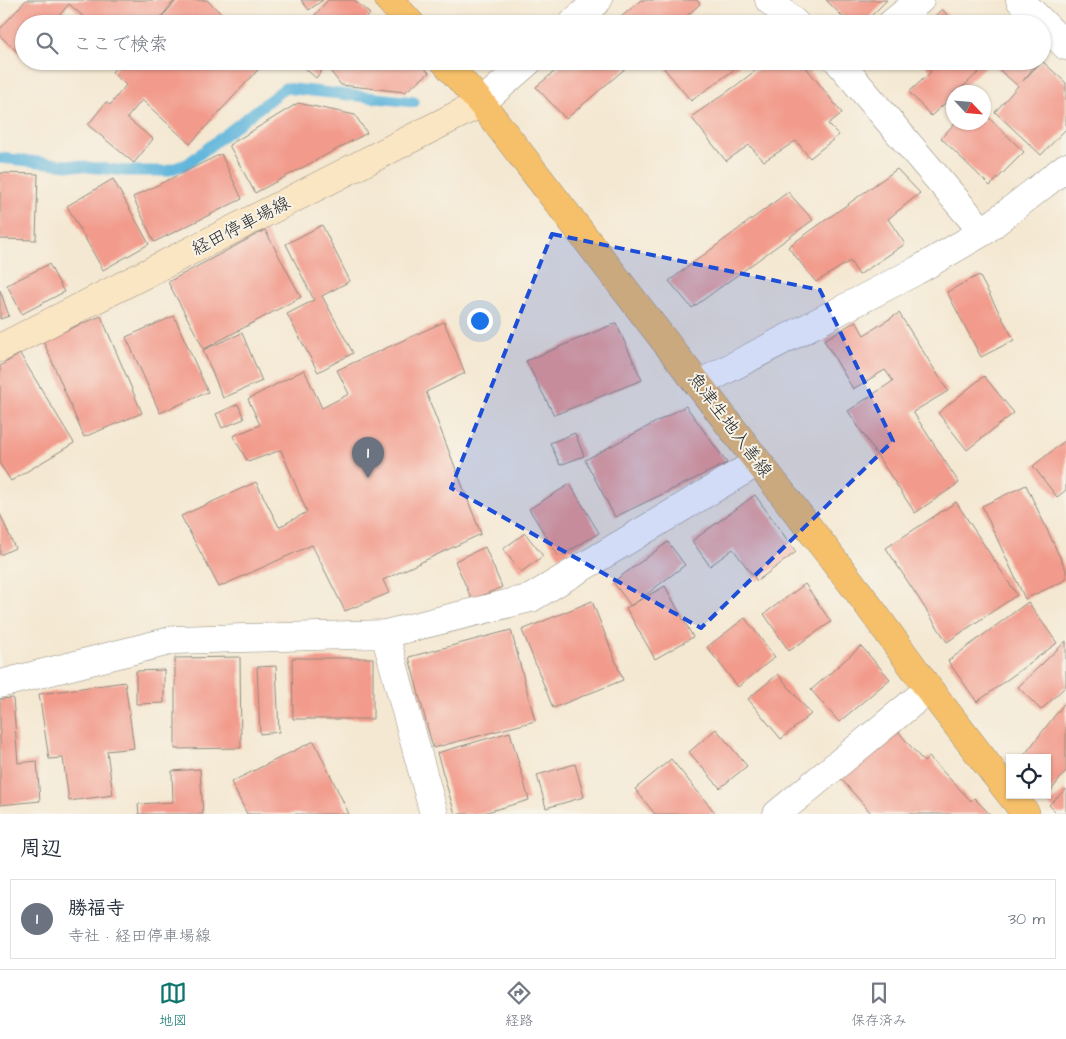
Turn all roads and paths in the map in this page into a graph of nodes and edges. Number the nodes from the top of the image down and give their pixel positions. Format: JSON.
{"nodes":[{"id":1,"x":389,"y":0,"type":"edge"},
{"id":2,"x":598,"y":0,"type":"edge"},
{"id":3,"x":769,"y":0,"type":"edge"},
{"id":4,"x":920,"y":0,"type":"edge"},
{"id":5,"x":1020,"y":0,"type":"edge"},
{"id":6,"x":402,"y":15,"type":"edge"},
{"id":7,"x":582,"y":15,"type":"edge"},
{"id":8,"x":786,"y":15,"type":"edge"},
{"id":9,"x":902,"y":15,"type":"edge"},
{"id":10,"x":1035,"y":15,"type":"edge"},
{"id":11,"x":1051,"y":31,"type":"edge"},
{"id":12,"x":1066,"y":46,"type":"edge"},
{"id":13,"x":452,"y":70,"type":"edge"},
{"id":14,"x":519,"y":70,"type":"edge"},
{"id":15,"x":848,"y":70,"type":"edge"},
{"id":16,"x":481,"y":104,"type":"junction"},
{"id":17,"x":1066,"y":167,"type":"edge"},
{"id":18,"x":983,"y":232,"type":"junction"},
{"id":19,"x":0,"y":348,"type":"edge"},
{"id":20,"x":699,"y":384,"type":"junction"},
{"id":21,"x":758,"y":462,"type":"junction"},
{"id":22,"x":385,"y":634,"type":"junction"},
{"id":23,"x":0,"y":684,"type":"edge"},
{"id":24,"x":928,"y":689,"type":"junction"},
{"id":25,"x":1006,"y":789,"type":"edge"},
{"id":26,"x":1014,"y":799,"type":"edge"},
{"id":27,"x":434,"y":814,"type":"edge"},
{"id":28,"x":778,"y":814,"type":"edge"},
{"id":29,"x":1026,"y":814,"type":"edge"}],
"edges":[{"from":1,"to":6,"type":"main road"},
{"from":2,"to":7,"type":"street"},
{"from":3,"to":8,"type":"street"},
{"from":4,"to":9,"type":"street"},
{"from":5,"to":10,"type":"street"},
{"from":11,"to":12,"type":"street"},
{"from":13,"to":16,"type":"main road","name":"魚津生地入善線"},
{"from":14,"to":16,"type":"street"},
{"from":15,"to":18,"type":"street"},
{"from":16,"to":19,"type":"main road","name":"経田停車場線"},
{"from":16,"to":20,"type":"main road","name":"魚津生地入善線"},
{"from":17,"to":18,"type":"street"},
{"from":18,"to":20,"type":"street"},
{"from":20,"to":21,"type":"main road","name":"魚津生地入善線"},
{"from":21,"to":22,"type":"street"},
{"from":21,"to":24,"type":"main road","name":"魚津生地入善線"},
{"from":22,"to":23,"type":"street"},
{"from":22,"to":27,"type":"street"},
{"from":24,"to":25,"type":"main road","name":"魚津生地入善線"},
{"from":24,"to":28,"type":"street"},
{"from":26,"to":29,"type":"main road","name":"魚津生地入善線"}]}
